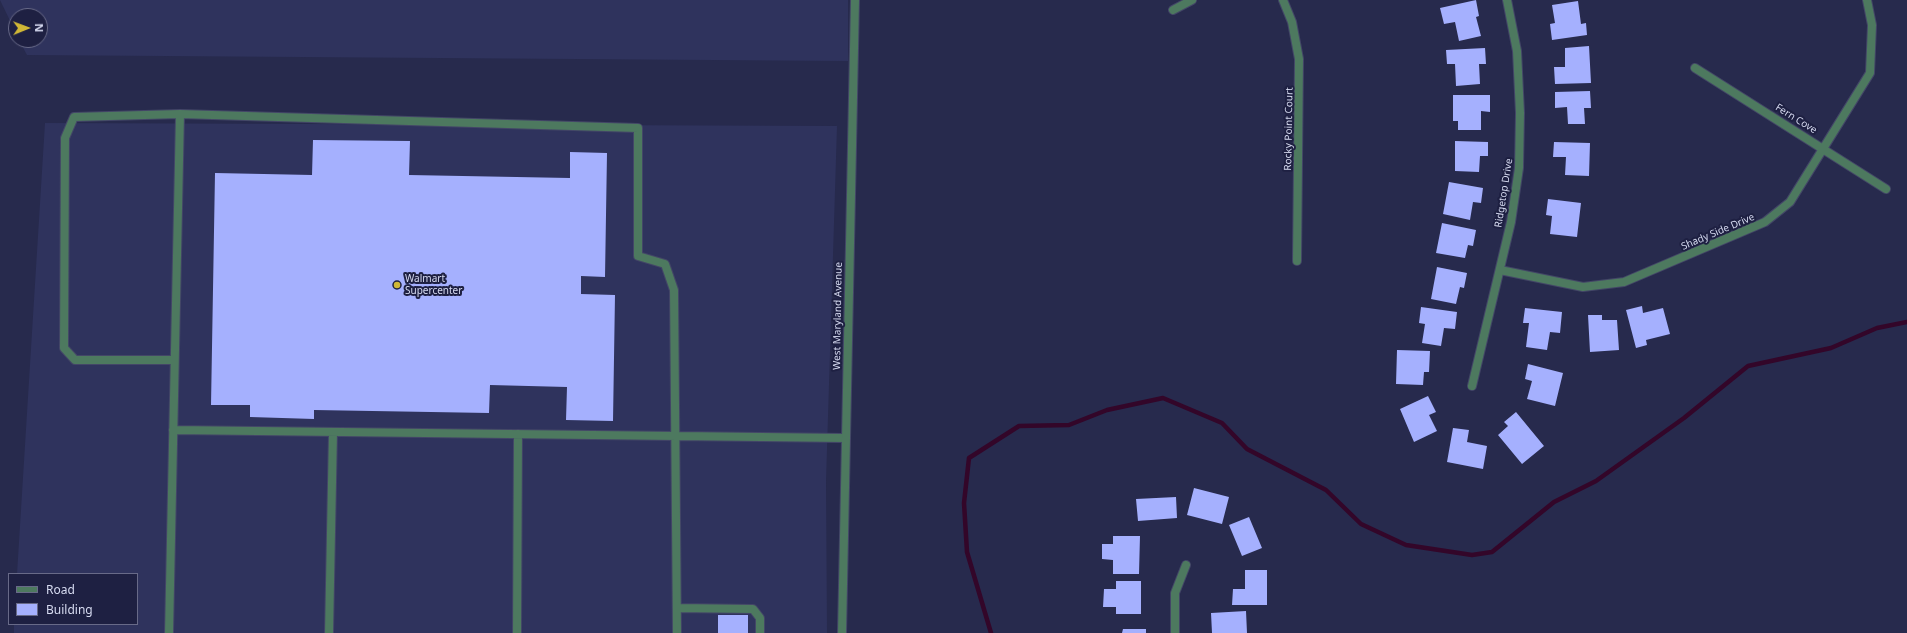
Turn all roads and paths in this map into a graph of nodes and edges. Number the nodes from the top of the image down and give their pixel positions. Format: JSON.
{"nodes":[{"id":1,"x":855,"y":0,"type":"edge"},
{"id":2,"x":1192,"y":0,"type":"edge"},
{"id":3,"x":1283,"y":0,"type":"edge"},
{"id":4,"x":1507,"y":0,"type":"edge"},
{"id":5,"x":1867,"y":0,"type":"edge"},
{"id":6,"x":1173,"y":10,"type":"dead end"},
{"id":7,"x":1695,"y":68,"type":"dead end"},
{"id":8,"x":180,"y":114,"type":"junction"},
{"id":9,"x":1823,"y":148,"type":"junction"},
{"id":10,"x":1886,"y":189,"type":"dead end"},
{"id":11,"x":1297,"y":261,"type":"dead end"},
{"id":12,"x":1500,"y":270,"type":"junction"},
{"id":13,"x":174,"y":360,"type":"junction"},
{"id":14,"x":1472,"y":386,"type":"dead end"},
{"id":15,"x":173,"y":430,"type":"junction"},
{"id":16,"x":333,"y":432,"type":"junction"},
{"id":17,"x":518,"y":434,"type":"junction"},
{"id":18,"x":675,"y":436,"type":"junction"},
{"id":19,"x":846,"y":438,"type":"junction"},
{"id":20,"x":1186,"y":565,"type":"dead end"},
{"id":21,"x":677,"y":608,"type":"junction"},
{"id":22,"x":169,"y":633,"type":"edge"},
{"id":23,"x":329,"y":633,"type":"edge"},
{"id":24,"x":517,"y":633,"type":"edge"},
{"id":25,"x":677,"y":633,"type":"edge"},
{"id":26,"x":760,"y":633,"type":"edge"},
{"id":27,"x":842,"y":633,"type":"edge"},
{"id":28,"x":1175,"y":633,"type":"edge"}],
"edges":[{"from":1,"to":19,"type":"street","name":"West Maryland Avenue"},
{"from":2,"to":6,"type":"street"},
{"from":3,"to":11,"type":"street","name":"Rocky Point Court"},
{"from":4,"to":12,"type":"street","name":"Ridgetop Drive"},
{"from":5,"to":9,"type":"street","name":"Shady Side Drive"},
{"from":7,"to":9,"type":"street","name":"Fern Cove"},
{"from":8,"to":13,"type":"street"},
{"from":8,"to":13,"type":"street"},
{"from":8,"to":18,"type":"street"},
{"from":9,"to":10,"type":"street","name":"Fern Cove"},
{"from":9,"to":12,"type":"street","name":"Shady Side Drive"},
{"from":12,"to":14,"type":"street","name":"Ridgetop Drive"},
{"from":13,"to":15,"type":"street"},
{"from":15,"to":16,"type":"street"},
{"from":15,"to":22,"type":"street"},
{"from":16,"to":17,"type":"street"},
{"from":16,"to":23,"type":"street"},
{"from":17,"to":18,"type":"street"},
{"from":17,"to":24,"type":"street"},
{"from":18,"to":19,"type":"street"},
{"from":18,"to":21,"type":"street"},
{"from":19,"to":27,"type":"street","name":"West Maryland Avenue"},
{"from":20,"to":28,"type":"street"},
{"from":21,"to":25,"type":"street"},
{"from":21,"to":26,"type":"street"}]}
